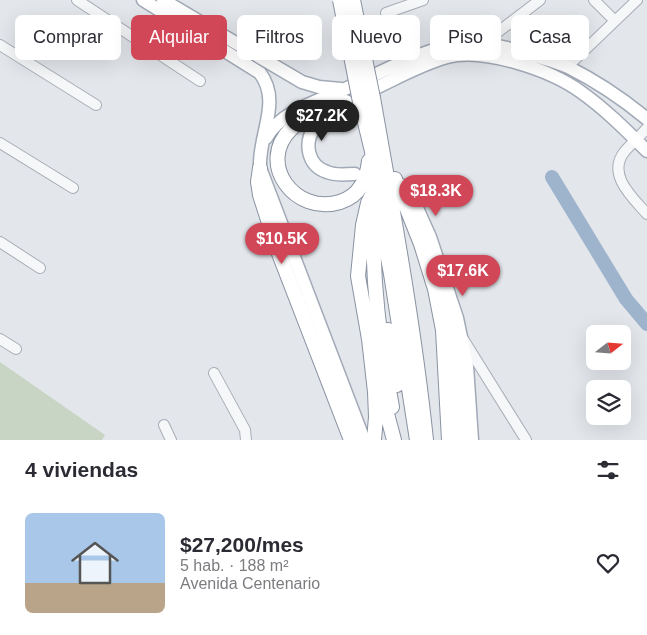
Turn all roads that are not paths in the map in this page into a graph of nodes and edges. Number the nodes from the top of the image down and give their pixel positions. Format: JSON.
{"nodes":[{"id":1,"x":76,"y":0,"type":"edge"},
{"id":2,"x":143,"y":0,"type":"edge"},
{"id":3,"x":164,"y":0,"type":"edge"},
{"id":4,"x":340,"y":0,"type":"edge"},
{"id":5,"x":354,"y":0,"type":"edge"},
{"id":6,"x":423,"y":0,"type":"edge"},
{"id":7,"x":524,"y":0,"type":"edge"},
{"id":8,"x":594,"y":0,"type":"edge"},
{"id":9,"x":637,"y":0,"type":"edge"},
{"id":10,"x":536,"y":3,"type":"edge"},
{"id":11,"x":386,"y":13,"type":"dead end"},
{"id":12,"x":171,"y":15,"type":"edge"},
{"id":13,"x":185,"y":15,"type":"edge"},
{"id":14,"x":615,"y":21,"type":"junction"},
{"id":15,"x":501,"y":30,"type":"edge"},
{"id":16,"x":0,"y":45,"type":"edge"},
{"id":17,"x":227,"y":45,"type":"edge"},
{"id":18,"x":227,"y":46,"type":"edge"},
{"id":19,"x":501,"y":46,"type":"edge"},
{"id":20,"x":430,"y":52,"type":"edge"},
{"id":21,"x":567,"y":67,"type":"junction"},
{"id":22,"x":200,"y":81,"type":"dead end"},
{"id":23,"x":355,"y":98,"type":"junction"},
{"id":24,"x":96,"y":105,"type":"dead end"},
{"id":25,"x":647,"y":119,"type":"edge"},
{"id":26,"x":378,"y":128,"type":"junction"},
{"id":27,"x":647,"y":128,"type":"edge"},
{"id":28,"x":636,"y":140,"type":"junction"},
{"id":29,"x":0,"y":142,"type":"edge"},
{"id":30,"x":263,"y":143,"type":"junction"},
{"id":31,"x":372,"y":150,"type":"junction"},
{"id":32,"x":647,"y":150,"type":"edge"},
{"id":33,"x":260,"y":168,"type":"junction"},
{"id":34,"x":354,"y":174,"type":"dead end"},
{"id":35,"x":401,"y":185,"type":"dead end"},
{"id":36,"x":73,"y":188,"type":"dead end"},
{"id":37,"x":375,"y":189,"type":"junction"},
{"id":38,"x":647,"y":214,"type":"edge"},
{"id":39,"x":365,"y":233,"type":"junction"},
{"id":40,"x":0,"y":242,"type":"edge"},
{"id":41,"x":282,"y":261,"type":"junction"},
{"id":42,"x":40,"y":268,"type":"dead end"},
{"id":43,"x":361,"y":280,"type":"junction"},
{"id":44,"x":389,"y":280,"type":"junction"},
{"id":45,"x":306,"y":298,"type":"junction"},
{"id":46,"x":449,"y":299,"type":"junction"},
{"id":47,"x":370,"y":309,"type":"junction"},
{"id":48,"x":382,"y":318,"type":"junction"},
{"id":49,"x":308,"y":327,"type":"junction"},
{"id":50,"x":462,"y":336,"type":"junction"},
{"id":51,"x":0,"y":339,"type":"edge"},
{"id":52,"x":16,"y":348,"type":"dead end"},
{"id":53,"x":393,"y":350,"type":"junction"},
{"id":54,"x":214,"y":373,"type":"dead end"},
{"id":55,"x":397,"y":408,"type":"dead end"},
{"id":56,"x":164,"y":425,"type":"dead end"},
{"id":57,"x":388,"y":438,"type":"edge"},
{"id":58,"x":171,"y":440,"type":"edge"},
{"id":59,"x":246,"y":440,"type":"edge"},
{"id":60,"x":352,"y":440,"type":"edge"},
{"id":61,"x":364,"y":440,"type":"edge"},
{"id":62,"x":374,"y":440,"type":"edge"},
{"id":63,"x":402,"y":440,"type":"edge"},
{"id":64,"x":416,"y":440,"type":"edge"},
{"id":65,"x":426,"y":440,"type":"edge"},
{"id":66,"x":449,"y":440,"type":"edge"},
{"id":67,"x":461,"y":440,"type":"edge"},
{"id":68,"x":472,"y":440,"type":"edge"},
{"id":69,"x":526,"y":440,"type":"edge"}],
"edges":[{"from":1,"to":22,"type":"street"},
{"from":2,"to":12,"type":"main road"},
{"from":3,"to":13,"type":"main road"},
{"from":4,"to":23,"type":"highway","bridge":true},
{"from":5,"to":23,"type":"highway","bridge":true},
{"from":6,"to":11,"type":"street"},
{"from":7,"to":10,"type":"street"},
{"from":8,"to":14,"type":"street"},
{"from":9,"to":14,"type":"street"},
{"from":10,"to":15,"type":"street"},
{"from":14,"to":21,"type":"street"},
{"from":16,"to":24,"type":"street"},
{"from":17,"to":23,"type":"main road"},
{"from":18,"to":30,"type":"main road"},
{"from":19,"to":21,"type":"main road"},
{"from":20,"to":23,"type":"main road"},
{"from":21,"to":25,"type":"main road"},
{"from":23,"to":26,"type":"highway"},
{"from":23,"to":28,"type":"main road"},
{"from":23,"to":30,"type":"main road"},
{"from":23,"to":31,"type":"highway"},
{"from":23,"to":31,"type":"highway"},
{"from":23,"to":34,"type":"main road"},
{"from":26,"to":65,"type":"highway"},
{"from":26,"to":66,"type":"highway"},
{"from":27,"to":28,"type":"street"},
{"from":28,"to":32,"type":"main road"},
{"from":28,"to":38,"type":"street"},
{"from":29,"to":36,"type":"street"},
{"from":30,"to":33,"type":"main road"},
{"from":31,"to":37,"type":"highway"},
{"from":33,"to":41,"type":"highway"},
{"from":33,"to":45,"type":"main road"},
{"from":35,"to":46,"type":"main road"},
{"from":37,"to":39,"type":"highway"},
{"from":37,"to":44,"type":"highway"},
{"from":37,"to":48,"type":"highway"},
{"from":39,"to":43,"type":"highway"},
{"from":39,"to":47,"type":"highway"},
{"from":40,"to":42,"type":"street"},
{"from":41,"to":45,"type":"highway"},
{"from":41,"to":49,"type":"highway"},
{"from":43,"to":47,"type":"highway"},
{"from":43,"to":62,"type":"highway"},
{"from":44,"to":53,"type":"highway"},
{"from":44,"to":64,"type":"highway"},
{"from":45,"to":49,"type":"highway"},
{"from":45,"to":61,"type":"main road"},
{"from":46,"to":50,"type":"main road"},
{"from":46,"to":67,"type":"highway"},
{"from":47,"to":57,"type":"highway"},
{"from":48,"to":53,"type":"highway"},
{"from":48,"to":63,"type":"highway"},
{"from":49,"to":60,"type":"highway"},
{"from":50,"to":68,"type":"main road"},
{"from":50,"to":69,"type":"street"},
{"from":51,"to":52,"type":"street"},
{"from":53,"to":55,"type":"highway"},
{"from":54,"to":59,"type":"street"},
{"from":56,"to":58,"type":"street"}]}
